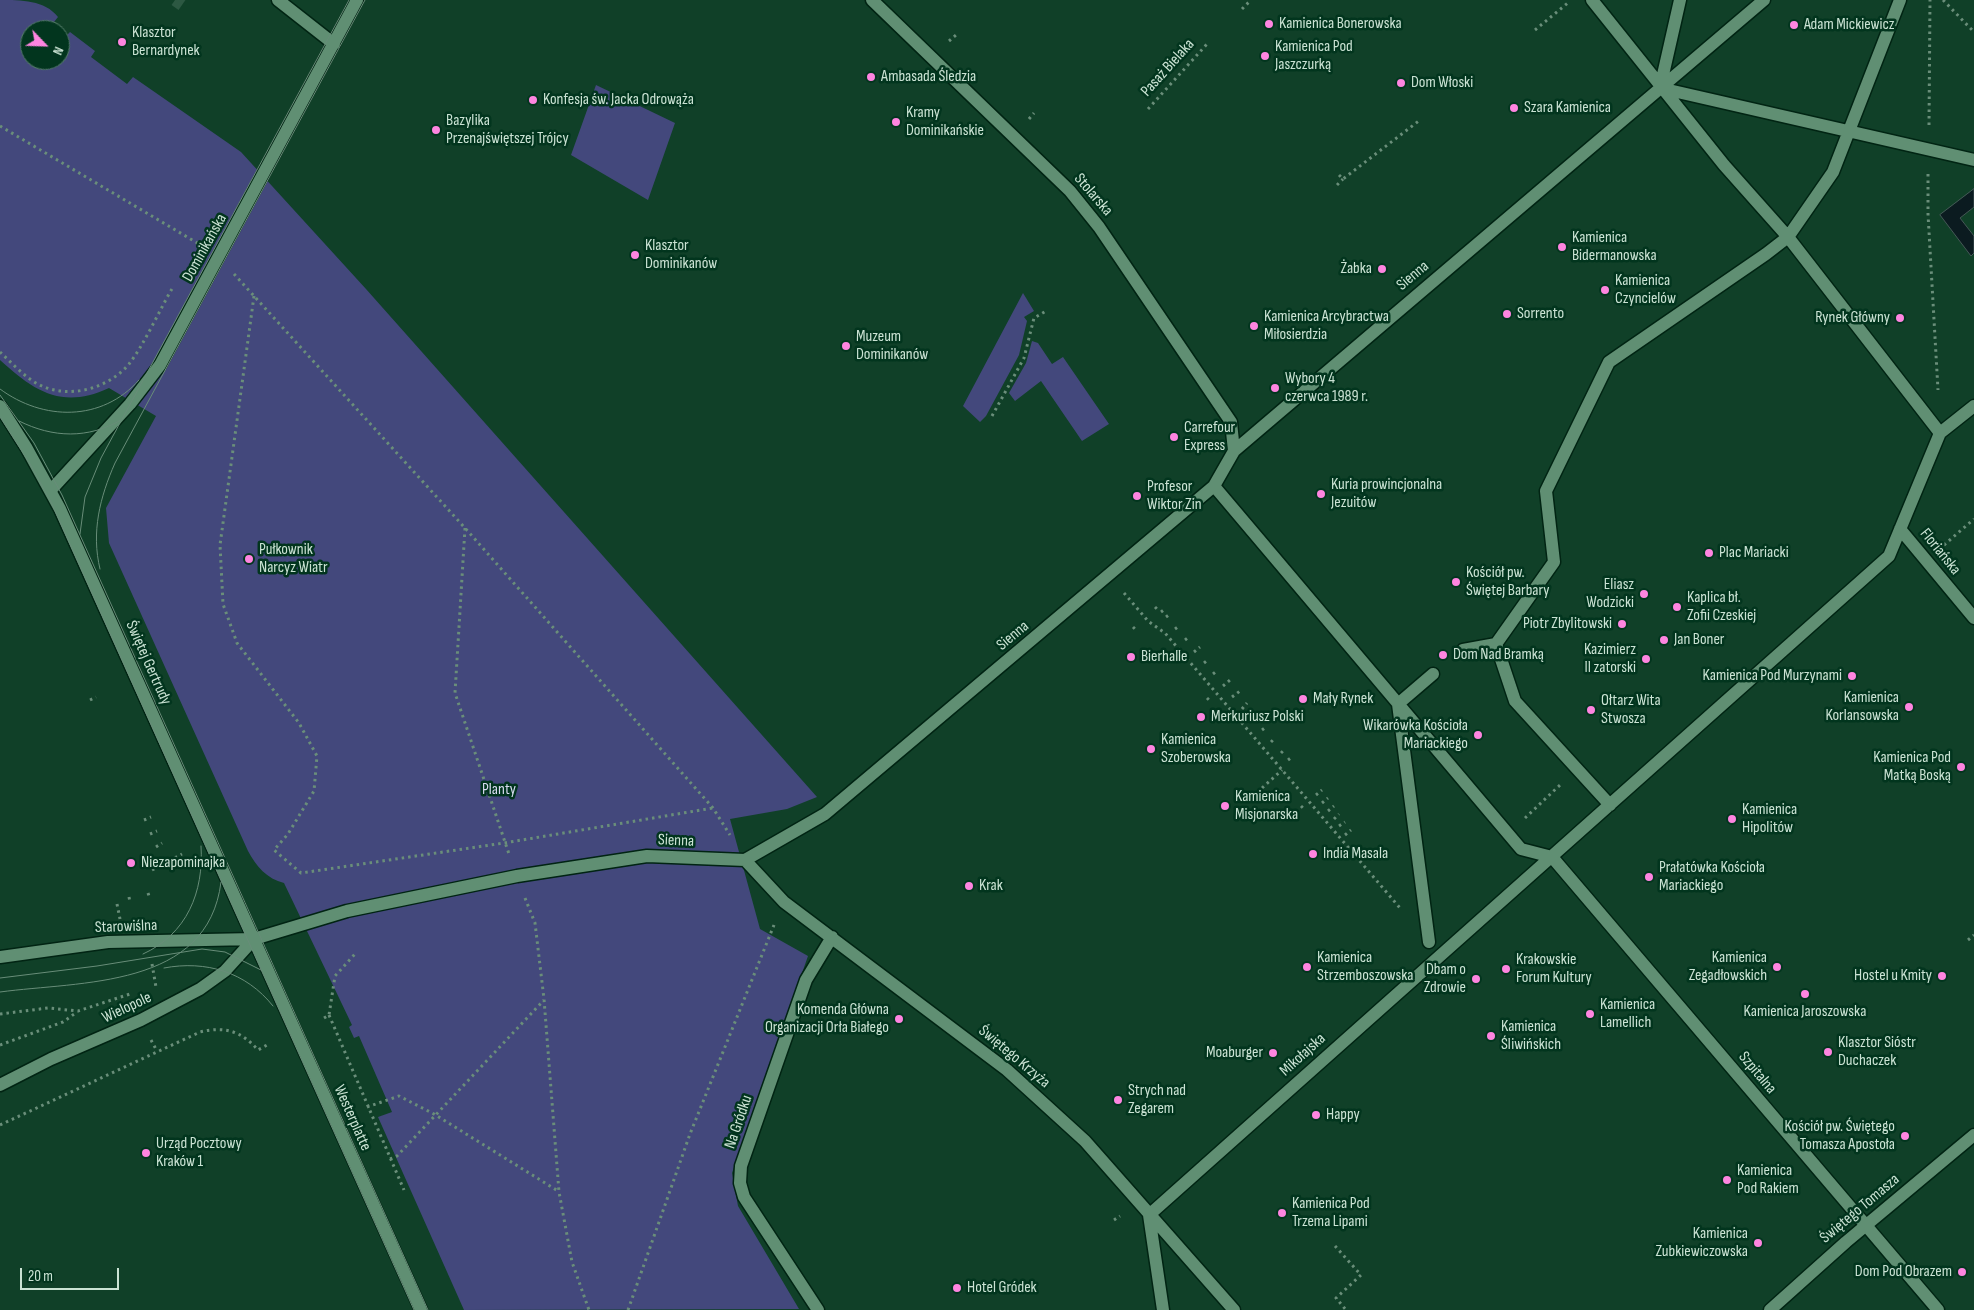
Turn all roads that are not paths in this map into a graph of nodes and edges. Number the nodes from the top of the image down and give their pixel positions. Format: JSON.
{"nodes":[{"id":1,"x":278,"y":0,"type":"edge"},
{"id":2,"x":358,"y":0,"type":"edge"},
{"id":3,"x":872,"y":0,"type":"edge"},
{"id":4,"x":1592,"y":0,"type":"edge"},
{"id":5,"x":1680,"y":0,"type":"edge"},
{"id":6,"x":1764,"y":0,"type":"edge"},
{"id":7,"x":1900,"y":0,"type":"edge"},
{"id":8,"x":334,"y":44,"type":"junction"},
{"id":9,"x":1660,"y":88,"type":"junction"},
{"id":10,"x":1848,"y":131,"type":"junction"},
{"id":11,"x":1974,"y":160,"type":"edge"},
{"id":12,"x":1788,"y":237,"type":"junction"},
{"id":13,"x":0,"y":406,"type":"edge"},
{"id":14,"x":1974,"y":406,"type":"edge"},
{"id":15,"x":1940,"y":433,"type":"junction"},
{"id":16,"x":1234,"y":451,"type":"junction"},
{"id":17,"x":1214,"y":486,"type":"junction"},
{"id":18,"x":51,"y":490,"type":"junction"},
{"id":19,"x":1900,"y":529,"type":"junction"},
{"id":20,"x":1974,"y":618,"type":"edge"},
{"id":21,"x":1496,"y":644,"type":"junction"},
{"id":22,"x":1463,"y":650,"type":"dead end"},
{"id":23,"x":1433,"y":674,"type":"dead end"},
{"id":24,"x":1398,"y":704,"type":"junction"},
{"id":25,"x":1610,"y":805,"type":"junction"},
{"id":26,"x":1552,"y":857,"type":"junction"},
{"id":27,"x":746,"y":860,"type":"junction"},
{"id":28,"x":832,"y":937,"type":"junction"},
{"id":29,"x":254,"y":940,"type":"junction"},
{"id":30,"x":1429,"y":942,"type":"dead end"},
{"id":31,"x":0,"y":957,"type":"edge"},
{"id":32,"x":0,"y":1085,"type":"edge"},
{"id":33,"x":1974,"y":1135,"type":"edge"},
{"id":34,"x":1149,"y":1215,"type":"junction"},
{"id":35,"x":1865,"y":1226,"type":"junction"},
{"id":36,"x":421,"y":1310,"type":"edge"},
{"id":37,"x":818,"y":1310,"type":"edge"},
{"id":38,"x":1163,"y":1310,"type":"edge"},
{"id":39,"x":1234,"y":1310,"type":"edge"},
{"id":40,"x":1770,"y":1310,"type":"edge"},
{"id":41,"x":1938,"y":1310,"type":"edge"}],
"edges":[{"from":1,"to":8,"type":"street"},
{"from":2,"to":8,"type":"street","name":"Dominikańska"},
{"from":3,"to":16,"type":"street","name":"Stolarska"},
{"from":4,"to":9,"type":"street"},
{"from":5,"to":9,"type":"street"},
{"from":6,"to":9,"type":"street","name":"Sienna"},
{"from":7,"to":10,"type":"street"},
{"from":8,"to":18,"type":"street","name":"Dominikańska"},
{"from":9,"to":10,"type":"street"},
{"from":9,"to":12,"type":"street"},
{"from":9,"to":16,"type":"street","name":"Sienna"},
{"from":10,"to":11,"type":"street"},
{"from":10,"to":12,"type":"street"},
{"from":12,"to":15,"type":"street"},
{"from":12,"to":21,"type":"street"},
{"from":13,"to":18,"type":"street","name":"Świętej Gertrudy"},
{"from":14,"to":15,"type":"street"},
{"from":15,"to":19,"type":"street"},
{"from":16,"to":17,"type":"street","name":"Sienna"},
{"from":17,"to":24,"type":"street"},
{"from":17,"to":27,"type":"street","name":"Sienna"},
{"from":18,"to":29,"type":"street","name":"Świętej Gertrudy"},
{"from":19,"to":20,"type":"street","name":"Floriańska"},
{"from":19,"to":25,"type":"street"},
{"from":21,"to":22,"type":"street"},
{"from":21,"to":25,"type":"street"},
{"from":23,"to":24,"type":"street"},
{"from":24,"to":26,"type":"street"},
{"from":24,"to":30,"type":"street"},
{"from":25,"to":26,"type":"street"},
{"from":26,"to":34,"type":"street","name":"Mikołajska"},
{"from":26,"to":35,"type":"street","name":"Szpitalna"},
{"from":27,"to":28,"type":"street","name":"Świętego Krzyża"},
{"from":27,"to":29,"type":"street","name":"Sienna"},
{"from":28,"to":34,"type":"street","name":"Świętego Krzyża"},
{"from":28,"to":37,"type":"street","name":"Na Gródku"},
{"from":29,"to":31,"type":"street","name":"Starowiślna"},
{"from":29,"to":32,"type":"street","name":"Wielopole"},
{"from":29,"to":36,"type":"street","name":"Westerplatte"},
{"from":33,"to":35,"type":"street","name":"Świętego Tomasza"},
{"from":34,"to":38,"type":"street"},
{"from":34,"to":39,"type":"street","name":"Świętego Krzyża"},
{"from":35,"to":40,"type":"street","name":"Świętego Tomasza"},
{"from":35,"to":41,"type":"street","name":"Szpitalna"}]}
